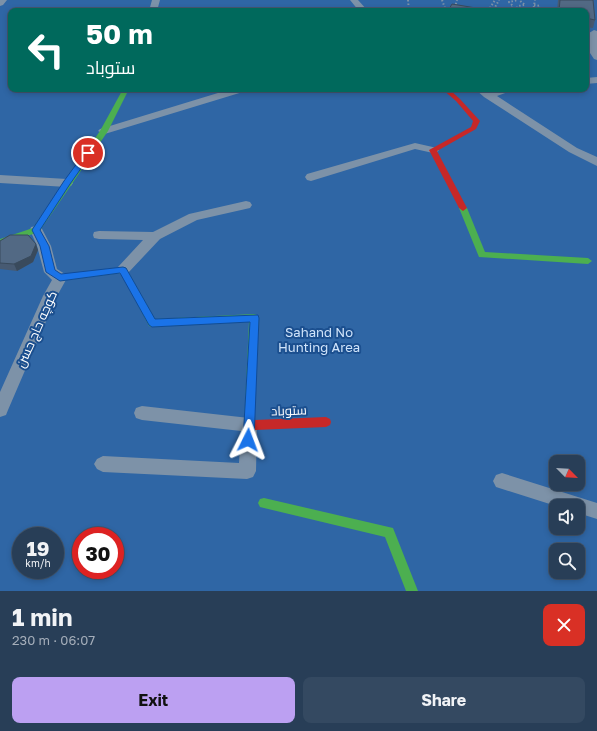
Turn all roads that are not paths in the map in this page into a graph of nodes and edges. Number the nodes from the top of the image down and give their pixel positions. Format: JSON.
{"nodes":[{"id":1,"x":3,"y":0,"type":"edge"},
{"id":2,"x":354,"y":0,"type":"edge"},
{"id":3,"x":0,"y":3,"type":"edge"},
{"id":4,"x":360,"y":8,"type":"edge"},
{"id":5,"x":592,"y":33,"type":"edge"},
{"id":6,"x":597,"y":58,"type":"edge"},
{"id":7,"x":124,"y":92,"type":"edge"},
{"id":8,"x":232,"y":92,"type":"edge"},
{"id":9,"x":449,"y":92,"type":"edge"},
{"id":10,"x":484,"y":92,"type":"edge"},
{"id":11,"x":104,"y":131,"type":"junction"},
{"id":12,"x":433,"y":150,"type":"junction"},
{"id":13,"x":597,"y":162,"type":"edge"},
{"id":14,"x":311,"y":177,"type":"dead end"},
{"id":15,"x":0,"y":179,"type":"edge"},
{"id":16,"x":67,"y":183,"type":"junction"},
{"id":17,"x":246,"y":205,"type":"dead end"},
{"id":18,"x":36,"y":230,"type":"junction"},
{"id":19,"x":99,"y":235,"type":"dead end"},
{"id":20,"x":155,"y":236,"type":"junction"},
{"id":21,"x":0,"y":242,"type":"edge"},
{"id":22,"x":588,"y":261,"type":"dead end"},
{"id":23,"x":123,"y":270,"type":"junction"},
{"id":24,"x":60,"y":278,"type":"junction"},
{"id":25,"x":0,"y":410,"type":"edge"},
{"id":26,"x":142,"y":413,"type":"dead end"},
{"id":27,"x":326,"y":422,"type":"dead end"},
{"id":28,"x":249,"y":425,"type":"junction"},
{"id":29,"x":103,"y":464,"type":"dead end"},
{"id":30,"x":502,"y":481,"type":"dead end"},
{"id":31,"x":264,"y":503,"type":"dead end"},
{"id":32,"x":597,"y":511,"type":"edge"},
{"id":33,"x":412,"y":591,"type":"edge"}],
"edges":[{"from":1,"to":3,"type":"street"},
{"from":2,"to":4,"type":"street"},
{"from":5,"to":6,"type":"street"},
{"from":7,"to":11,"type":"street"},
{"from":8,"to":11,"type":"street"},
{"from":9,"to":12,"type":"street"},
{"from":10,"to":13,"type":"street"},
{"from":11,"to":16,"type":"street"},
{"from":12,"to":14,"type":"street"},
{"from":12,"to":22,"type":"street"},
{"from":15,"to":16,"type":"street"},
{"from":16,"to":18,"type":"street"},
{"from":17,"to":20,"type":"street"},
{"from":18,"to":21,"type":"street"},
{"from":18,"to":24,"type":"street","name":"کوچه حاج حسن"},
{"from":19,"to":20,"type":"street"},
{"from":20,"to":23,"type":"street"},
{"from":23,"to":24,"type":"street"},
{"from":23,"to":28,"type":"street"},
{"from":24,"to":25,"type":"street","name":"کوچه حاج حسن"},
{"from":26,"to":28,"type":"street"},
{"from":27,"to":28,"type":"street","name":"ستوباد"},
{"from":28,"to":29,"type":"street"},
{"from":30,"to":32,"type":"street"},
{"from":31,"to":33,"type":"street"}]}
